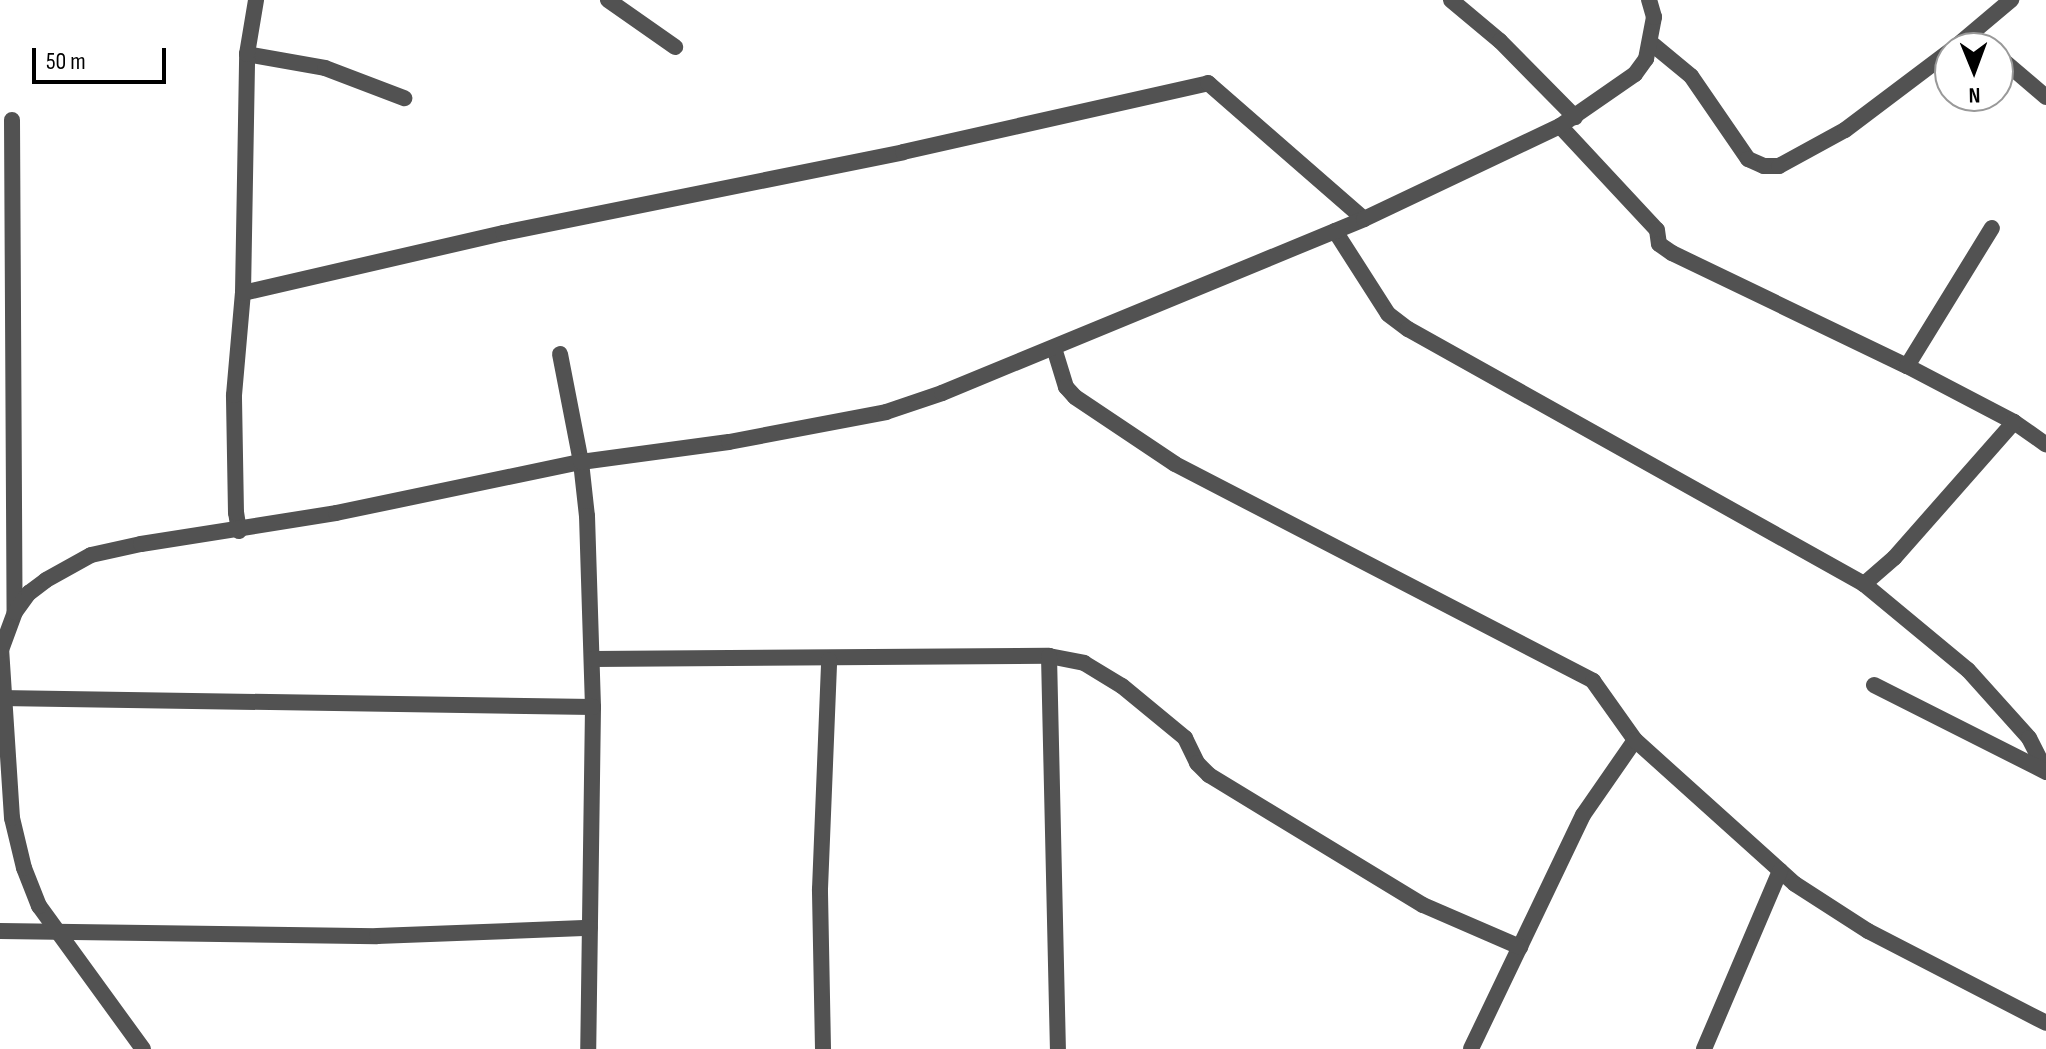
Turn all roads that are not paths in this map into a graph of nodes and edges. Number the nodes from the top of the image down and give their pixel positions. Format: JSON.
{"nodes":[{"id":1,"x":256,"y":0,"type":"edge"},
{"id":2,"x":608,"y":0,"type":"edge"},
{"id":3,"x":1451,"y":0,"type":"edge"},
{"id":4,"x":1649,"y":0,"type":"edge"},
{"id":5,"x":2011,"y":0,"type":"edge"},
{"id":6,"x":1975,"y":32,"type":"edge"},
{"id":7,"x":1651,"y":43,"type":"junction"},
{"id":8,"x":675,"y":47,"type":"dead end"},
{"id":9,"x":247,"y":54,"type":"junction"},
{"id":10,"x":1934,"y":63,"type":"edge"},
{"id":11,"x":2014,"y":70,"type":"edge"},
{"id":12,"x":2046,"y":97,"type":"edge"},
{"id":13,"x":404,"y":98,"type":"dead end"},
{"id":14,"x":12,"y":120,"type":"dead end"},
{"id":15,"x":1567,"y":121,"type":"junction"},
{"id":16,"x":1364,"y":219,"type":"junction"},
{"id":17,"x":1992,"y":228,"type":"dead end"},
{"id":18,"x":1335,"y":231,"type":"junction"},
{"id":19,"x":243,"y":293,"type":"junction"},
{"id":20,"x":1054,"y":348,"type":"junction"},
{"id":21,"x":560,"y":354,"type":"dead end"},
{"id":22,"x":1907,"y":366,"type":"junction"},
{"id":23,"x":2014,"y":422,"type":"junction"},
{"id":24,"x":2046,"y":444,"type":"edge"},
{"id":25,"x":581,"y":462,"type":"junction"},
{"id":26,"x":239,"y":531,"type":"junction"},
{"id":27,"x":1864,"y":584,"type":"junction"},
{"id":28,"x":15,"y":612,"type":"junction"},
{"id":29,"x":1049,"y":656,"type":"junction"},
{"id":30,"x":592,"y":659,"type":"junction"},
{"id":31,"x":829,"y":660,"type":"junction"},
{"id":32,"x":1874,"y":685,"type":"dead end"},
{"id":33,"x":2,"y":698,"type":"edge"},
{"id":34,"x":593,"y":707,"type":"junction"},
{"id":35,"x":1635,"y":740,"type":"junction"},
{"id":36,"x":2046,"y":772,"type":"edge"},
{"id":37,"x":1780,"y":871,"type":"junction"},
{"id":38,"x":590,"y":928,"type":"junction"},
{"id":39,"x":55,"y":929,"type":"junction"},
{"id":40,"x":0,"y":931,"type":"edge"},
{"id":41,"x":1520,"y":947,"type":"junction"},
{"id":42,"x":2046,"y":1023,"type":"edge"},
{"id":43,"x":143,"y":1049,"type":"edge"},
{"id":44,"x":588,"y":1049,"type":"edge"},
{"id":45,"x":823,"y":1049,"type":"edge"},
{"id":46,"x":1058,"y":1049,"type":"edge"},
{"id":47,"x":1471,"y":1049,"type":"edge"},
{"id":48,"x":1704,"y":1049,"type":"edge"}],
"edges":[{"from":1,"to":9,"type":"street"},
{"from":2,"to":8,"type":"street"},
{"from":3,"to":15,"type":"street"},
{"from":4,"to":7,"type":"street"},
{"from":5,"to":6,"type":"street"},
{"from":7,"to":10,"type":"street"},
{"from":7,"to":15,"type":"street"},
{"from":9,"to":13,"type":"street"},
{"from":9,"to":19,"type":"street"},
{"from":11,"to":12,"type":"street"},
{"from":14,"to":28,"type":"street"},
{"from":15,"to":16,"type":"street"},
{"from":15,"to":22,"type":"street"},
{"from":16,"to":18,"type":"street"},
{"from":16,"to":19,"type":"street"},
{"from":17,"to":22,"type":"street"},
{"from":18,"to":20,"type":"street"},
{"from":18,"to":27,"type":"street"},
{"from":19,"to":26,"type":"street"},
{"from":20,"to":25,"type":"street"},
{"from":20,"to":35,"type":"street"},
{"from":21,"to":25,"type":"street"},
{"from":22,"to":23,"type":"street"},
{"from":23,"to":24,"type":"street"},
{"from":23,"to":27,"type":"street"},
{"from":25,"to":26,"type":"street"},
{"from":25,"to":30,"type":"street"},
{"from":26,"to":28,"type":"street"},
{"from":27,"to":36,"type":"street"},
{"from":28,"to":33,"type":"street"},
{"from":29,"to":31,"type":"street"},
{"from":29,"to":41,"type":"street"},
{"from":29,"to":46,"type":"street"},
{"from":30,"to":31,"type":"street"},
{"from":30,"to":34,"type":"street"},
{"from":31,"to":45,"type":"street"},
{"from":32,"to":36,"type":"street"},
{"from":33,"to":34,"type":"street"},
{"from":33,"to":39,"type":"street"},
{"from":34,"to":38,"type":"street"},
{"from":35,"to":37,"type":"street"},
{"from":35,"to":41,"type":"street"},
{"from":37,"to":42,"type":"street"},
{"from":37,"to":48,"type":"street"},
{"from":38,"to":39,"type":"street"},
{"from":38,"to":44,"type":"street"},
{"from":39,"to":40,"type":"street"},
{"from":39,"to":43,"type":"street"},
{"from":41,"to":47,"type":"street"}]}
